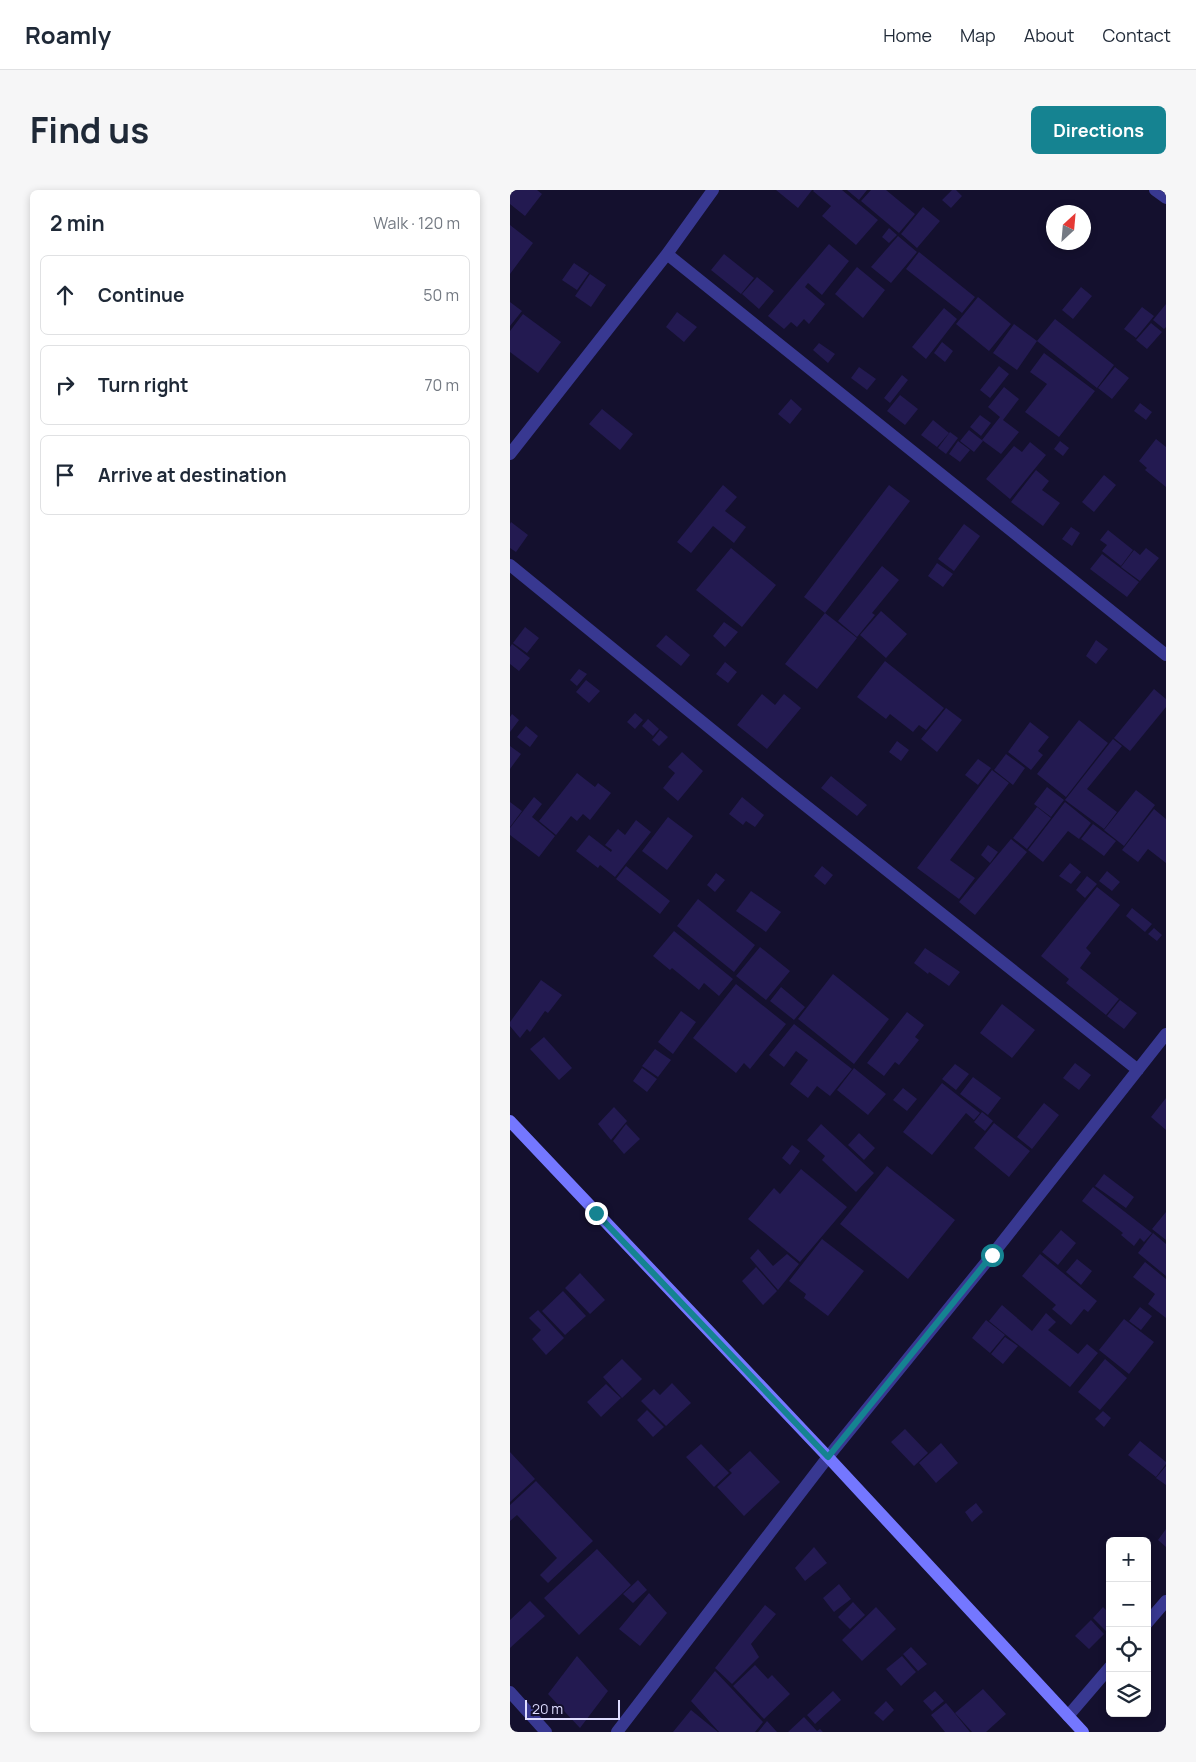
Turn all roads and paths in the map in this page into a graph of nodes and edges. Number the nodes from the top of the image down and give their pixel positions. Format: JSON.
{"nodes":[{"id":1,"x":713,"y":190,"type":"edge"},
{"id":2,"x":1155,"y":190,"type":"edge"},
{"id":3,"x":1166,"y":198,"type":"edge"},
{"id":4,"x":667,"y":254,"type":"junction"},
{"id":5,"x":510,"y":454,"type":"edge"},
{"id":6,"x":510,"y":566,"type":"edge"},
{"id":7,"x":1166,"y":655,"type":"edge"},
{"id":8,"x":1166,"y":1034,"type":"edge"},
{"id":9,"x":1138,"y":1070,"type":"junction"},
{"id":10,"x":510,"y":1121,"type":"edge"},
{"id":11,"x":828,"y":1457,"type":"junction"},
{"id":12,"x":1166,"y":1601,"type":"edge"},
{"id":13,"x":1151,"y":1618,"type":"edge"},
{"id":14,"x":1106,"y":1672,"type":"edge"},
{"id":15,"x":510,"y":1692,"type":"edge"},
{"id":16,"x":1068,"y":1716,"type":"junction"},
{"id":17,"x":546,"y":1732,"type":"edge"},
{"id":18,"x":616,"y":1732,"type":"edge"},
{"id":19,"x":1083,"y":1732,"type":"edge"}],
"edges":[{"from":1,"to":4,"type":"street"},
{"from":2,"to":3,"type":"street"},
{"from":4,"to":5,"type":"street"},
{"from":4,"to":7,"type":"street"},
{"from":6,"to":9,"type":"street"},
{"from":8,"to":9,"type":"street"},
{"from":9,"to":11,"type":"street"},
{"from":10,"to":11,"type":"street"},
{"from":11,"to":16,"type":"street"},
{"from":11,"to":18,"type":"street"},
{"from":12,"to":13,"type":"street"},
{"from":14,"to":16,"type":"street"},
{"from":15,"to":17,"type":"street"},
{"from":16,"to":19,"type":"street"}]}
